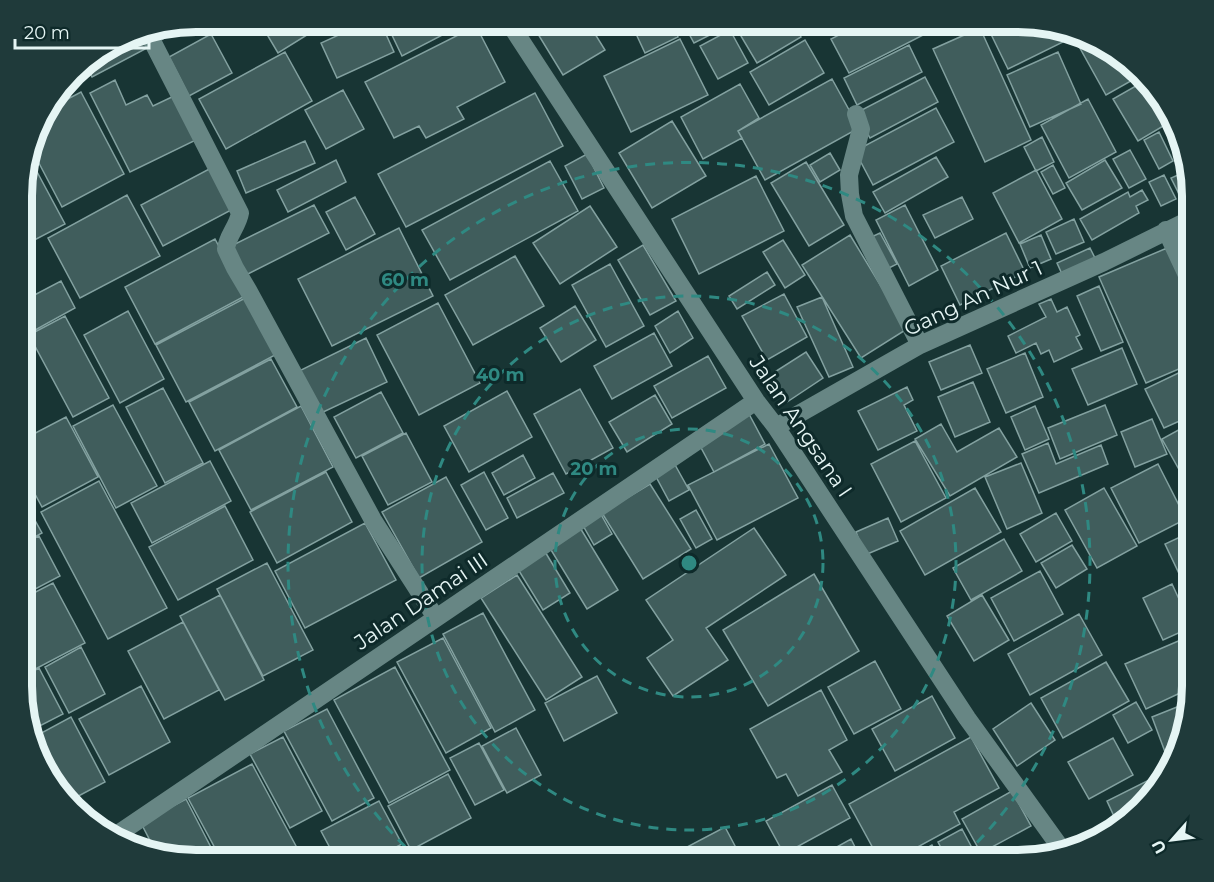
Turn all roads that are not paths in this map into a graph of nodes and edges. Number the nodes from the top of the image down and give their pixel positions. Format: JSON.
{"nodes":[{"id":1,"x":515,"y":31,"type":"edge"},
{"id":2,"x":150,"y":38,"type":"edge"},
{"id":3,"x":856,"y":114,"type":"dead end"},
{"id":4,"x":1182,"y":223,"type":"edge"},
{"id":5,"x":1166,"y":230,"type":"junction"},
{"id":6,"x":1182,"y":264,"type":"edge"},
{"id":7,"x":920,"y":345,"type":"junction"},
{"id":8,"x":756,"y":401,"type":"junction"},
{"id":9,"x":776,"y":427,"type":"junction"},
{"id":10,"x":436,"y":618,"type":"junction"},
{"id":11,"x":120,"y":832,"type":"edge"},
{"id":12,"x":1060,"y":845,"type":"edge"}],
"edges":[{"from":1,"to":8,"type":"street","name":"Jalan Angsana I"},
{"from":2,"to":10,"type":"street"},
{"from":3,"to":7,"type":"street"},
{"from":4,"to":5,"type":"street","name":"Gang An Nur 1"},
{"from":5,"to":6,"type":"street"},
{"from":5,"to":7,"type":"street","name":"Gang An Nur 1"},
{"from":7,"to":9,"type":"street","name":"Gang An Nur 1"},
{"from":8,"to":9,"type":"street","name":"Jalan Angsana I"},
{"from":8,"to":10,"type":"street","name":"Jalan Damai III"},
{"from":9,"to":12,"type":"street","name":"Jalan Angsana I"},
{"from":10,"to":11,"type":"street","name":"Jalan Damai III"}]}
